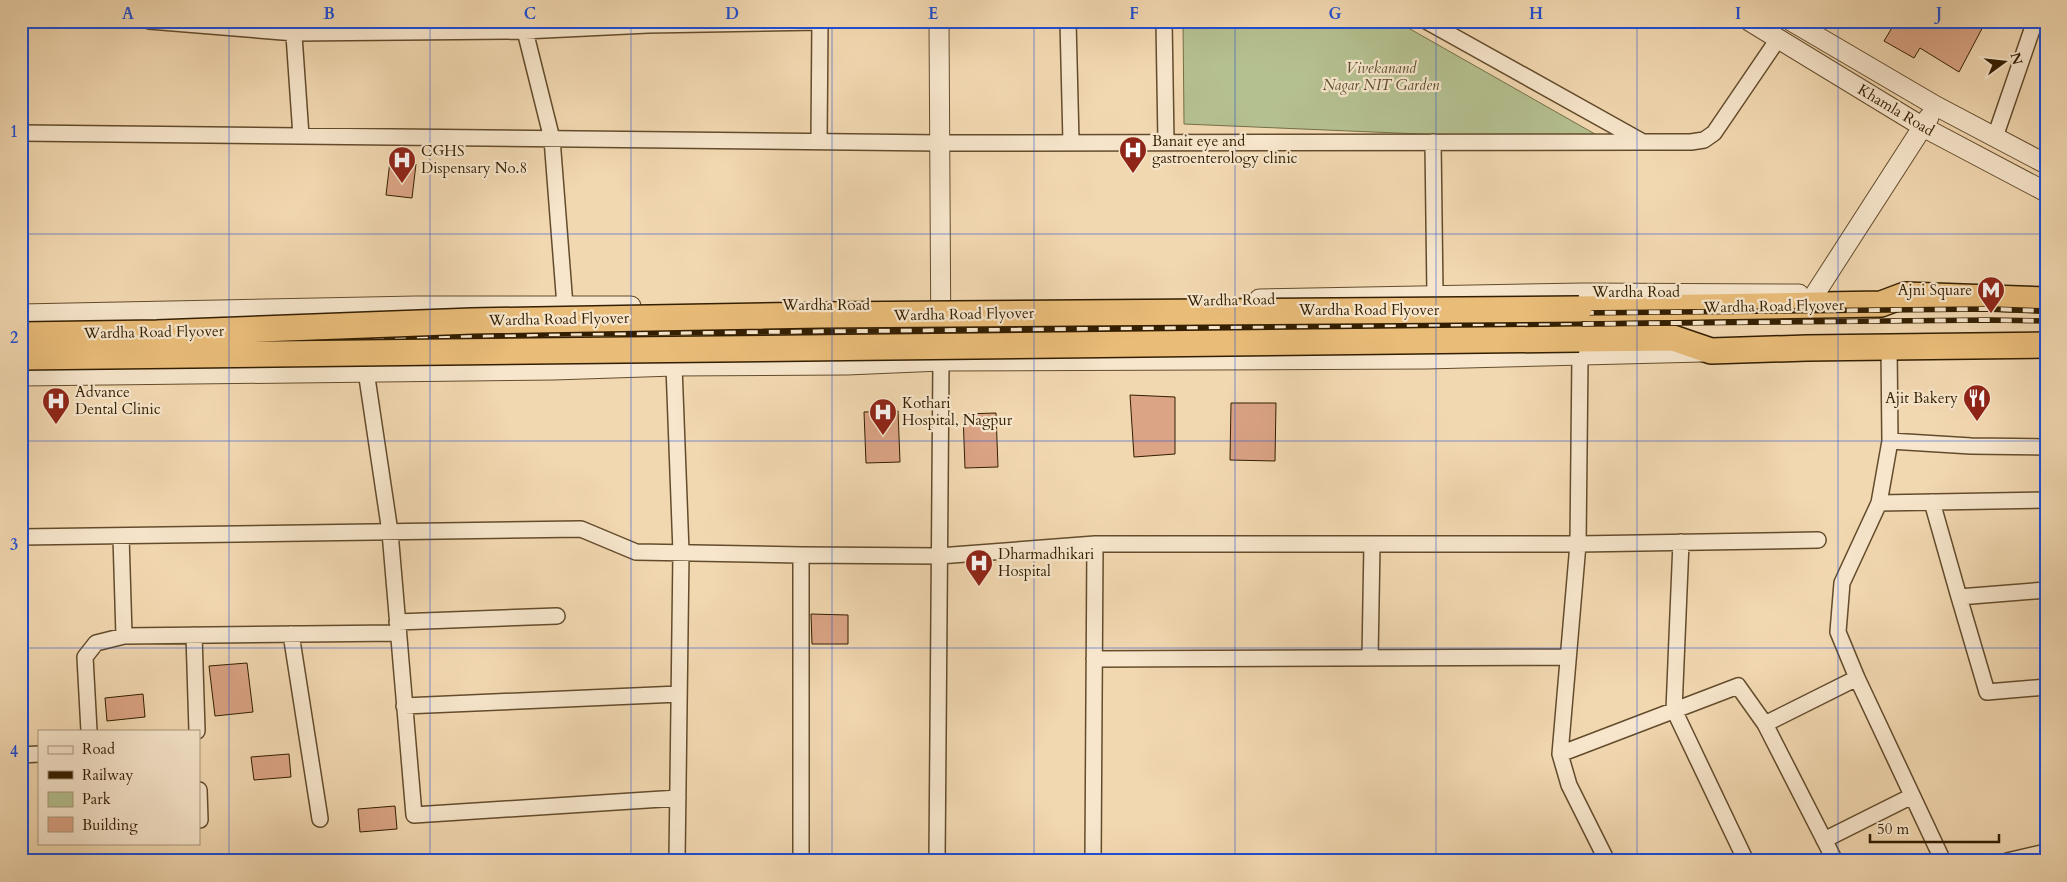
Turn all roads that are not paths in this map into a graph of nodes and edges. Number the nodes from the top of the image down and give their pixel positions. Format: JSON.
{"nodes":[{"id":1,"x":149,"y":21,"type":"edge"},
{"id":2,"x":939,"y":21,"type":"edge"},
{"id":3,"x":1068,"y":21,"type":"edge"},
{"id":4,"x":1164,"y":21,"type":"edge"},
{"id":5,"x":1426,"y":21,"type":"edge"},
{"id":6,"x":1749,"y":21,"type":"edge"},
{"id":7,"x":1792,"y":21,"type":"edge"},
{"id":8,"x":2035,"y":21,"type":"edge"},
{"id":9,"x":820,"y":22,"type":"edge"},
{"id":10,"x":648,"y":23,"type":"edge"},
{"id":11,"x":524,"y":26,"type":"edge"},
{"id":12,"x":294,"y":27,"type":"edge"},
{"id":13,"x":404,"y":27,"type":"edge"},
{"id":14,"x":1778,"y":39,"type":"junction"},
{"id":15,"x":1936,"y":106,"type":"junction"},
{"id":16,"x":1923,"y":127,"type":"junction"},
{"id":17,"x":21,"y":133,"type":"edge"},
{"id":18,"x":301,"y":136,"type":"junction"},
{"id":19,"x":1995,"y":137,"type":"junction"},
{"id":20,"x":552,"y":140,"type":"junction"},
{"id":21,"x":819,"y":141,"type":"junction"},
{"id":22,"x":940,"y":142,"type":"junction"},
{"id":23,"x":1071,"y":142,"type":"junction"},
{"id":24,"x":1166,"y":142,"type":"junction"},
{"id":25,"x":1434,"y":142,"type":"junction"},
{"id":26,"x":1643,"y":142,"type":"junction"},
{"id":27,"x":2046,"y":164,"type":"edge"},
{"id":28,"x":2046,"y":192,"type":"edge"},
{"id":29,"x":1815,"y":294,"type":"junction"},
{"id":30,"x":1905,"y":295,"type":"junction"},
{"id":31,"x":1435,"y":296,"type":"junction"},
{"id":32,"x":2046,"y":300,"type":"edge"},
{"id":33,"x":940,"y":304,"type":"junction"},
{"id":34,"x":565,"y":306,"type":"junction"},
{"id":35,"x":21,"y":314,"type":"edge"},
{"id":36,"x":21,"y":335,"type":"edge"},
{"id":37,"x":2046,"y":345,"type":"edge"},
{"id":38,"x":1889,"y":348,"type":"junction"},
{"id":39,"x":1711,"y":351,"type":"junction"},
{"id":40,"x":1580,"y":356,"type":"junction"},
{"id":41,"x":21,"y":357,"type":"edge"},
{"id":42,"x":941,"y":361,"type":"junction"},
{"id":43,"x":674,"y":366,"type":"junction"},
{"id":44,"x":366,"y":371,"type":"junction"},
{"id":45,"x":21,"y":376,"type":"edge"},
{"id":46,"x":1890,"y":441,"type":"junction"},
{"id":47,"x":2046,"y":448,"type":"edge"},
{"id":48,"x":2046,"y":500,"type":"edge"},
{"id":49,"x":1932,"y":502,"type":"junction"},
{"id":50,"x":1879,"y":503,"type":"junction"},
{"id":51,"x":390,"y":532,"type":"junction"},
{"id":52,"x":121,"y":536,"type":"junction"},
{"id":53,"x":21,"y":537,"type":"edge"},
{"id":54,"x":1818,"y":540,"type":"dead end"},
{"id":55,"x":1681,"y":542,"type":"junction"},
{"id":56,"x":1095,"y":544,"type":"junction"},
{"id":57,"x":1372,"y":544,"type":"junction"},
{"id":58,"x":1578,"y":544,"type":"junction"},
{"id":59,"x":682,"y":552,"type":"junction"},
{"id":60,"x":801,"y":555,"type":"junction"},
{"id":61,"x":939,"y":556,"type":"junction"},
{"id":62,"x":2046,"y":590,"type":"edge"},
{"id":63,"x":1958,"y":597,"type":"junction"},
{"id":64,"x":557,"y":616,"type":"dead end"},
{"id":65,"x":398,"y":627,"type":"junction"},
{"id":66,"x":291,"y":634,"type":"junction"},
{"id":67,"x":194,"y":635,"type":"junction"},
{"id":68,"x":124,"y":636,"type":"junction"},
{"id":69,"x":1370,"y":658,"type":"junction"},
{"id":70,"x":1568,"y":658,"type":"junction"},
{"id":71,"x":1094,"y":659,"type":"junction"},
{"id":72,"x":1857,"y":678,"type":"junction"},
{"id":73,"x":2046,"y":687,"type":"edge"},
{"id":74,"x":679,"y":694,"type":"junction"},
{"id":75,"x":404,"y":706,"type":"junction"},
{"id":76,"x":1674,"y":710,"type":"junction"},
{"id":77,"x":1766,"y":724,"type":"junction"},
{"id":78,"x":89,"y":730,"type":"edge"},
{"id":79,"x":197,"y":730,"type":"edge"},
{"id":80,"x":38,"y":754,"type":"edge"},
{"id":81,"x":1560,"y":754,"type":"junction"},
{"id":82,"x":21,"y":755,"type":"edge"},
{"id":83,"x":1912,"y":796,"type":"junction"},
{"id":84,"x":678,"y":798,"type":"junction"},
{"id":85,"x":320,"y":819,"type":"dead end"},
{"id":86,"x":1824,"y":840,"type":"junction"},
{"id":87,"x":2046,"y":852,"type":"edge"},
{"id":88,"x":677,"y":861,"type":"edge"},
{"id":89,"x":801,"y":861,"type":"edge"},
{"id":90,"x":937,"y":861,"type":"edge"},
{"id":91,"x":1093,"y":861,"type":"edge"},
{"id":92,"x":1607,"y":861,"type":"edge"},
{"id":93,"x":1746,"y":861,"type":"edge"},
{"id":94,"x":1835,"y":861,"type":"edge"},
{"id":95,"x":1943,"y":861,"type":"edge"},
{"id":96,"x":2007,"y":861,"type":"edge"}],
"edges":[{"from":1,"to":12,"type":"street"},
{"from":2,"to":22,"type":"street"},
{"from":3,"to":23,"type":"street"},
{"from":4,"to":24,"type":"street"},
{"from":5,"to":26,"type":"street"},
{"from":6,"to":14,"type":"street","name":"Khamla Road"},
{"from":7,"to":15,"type":"street","name":"Khamla Road"},
{"from":8,"to":19,"type":"street"},
{"from":9,"to":10,"type":"street"},
{"from":9,"to":21,"type":"street"},
{"from":10,"to":11,"type":"street"},
{"from":11,"to":13,"type":"street"},
{"from":11,"to":20,"type":"street"},
{"from":12,"to":13,"type":"street"},
{"from":12,"to":18,"type":"street"},
{"from":14,"to":16,"type":"street","name":"Khamla Road"},
{"from":14,"to":26,"type":"street"},
{"from":15,"to":16,"type":"street"},
{"from":15,"to":19,"type":"street","name":"Khamla Road"},
{"from":16,"to":28,"type":"street","name":"Khamla Road"},
{"from":16,"to":29,"type":"street"},
{"from":17,"to":18,"type":"street"},
{"from":18,"to":20,"type":"street"},
{"from":19,"to":27,"type":"street","name":"Khamla Road"},
{"from":20,"to":21,"type":"street"},
{"from":20,"to":34,"type":"street"},
{"from":21,"to":22,"type":"street"},
{"from":22,"to":23,"type":"street"},
{"from":22,"to":33,"type":"street"},
{"from":23,"to":24,"type":"street"},
{"from":24,"to":25,"type":"street"},
{"from":25,"to":26,"type":"street"},
{"from":25,"to":31,"type":"street"},
{"from":29,"to":30,"type":"street","name":"Wardha Road"},
{"from":29,"to":31,"type":"street","name":"Wardha Road"},
{"from":30,"to":32,"type":"highway","name":"Wardha Road"},
{"from":30,"to":36,"type":"highway","name":"Wardha Road Flyover","bridge":true},
{"from":31,"to":33,"type":"street","name":"Wardha Road"},
{"from":33,"to":34,"type":"street","name":"Wardha Road"},
{"from":33,"to":42,"type":"street"},
{"from":34,"to":35,"type":"street","name":"Wardha Road"},
{"from":37,"to":38,"type":"highway"},
{"from":38,"to":39,"type":"highway"},
{"from":38,"to":46,"type":"street"},
{"from":39,"to":40,"type":"street"},
{"from":39,"to":41,"type":"highway","name":"Wardha Road Flyover","bridge":true},
{"from":40,"to":42,"type":"street"},
{"from":40,"to":58,"type":"street"},
{"from":42,"to":43,"type":"street"},
{"from":42,"to":61,"type":"street"},
{"from":43,"to":44,"type":"street"},
{"from":43,"to":59,"type":"street"},
{"from":44,"to":45,"type":"street"},
{"from":44,"to":51,"type":"street"},
{"from":46,"to":47,"type":"street"},
{"from":46,"to":50,"type":"street"},
{"from":48,"to":49,"type":"street"},
{"from":49,"to":50,"type":"street"},
{"from":49,"to":63,"type":"street"},
{"from":50,"to":72,"type":"street"},
{"from":51,"to":52,"type":"street"},
{"from":51,"to":59,"type":"street"},
{"from":51,"to":65,"type":"street"},
{"from":52,"to":53,"type":"street"},
{"from":52,"to":68,"type":"street"},
{"from":54,"to":55,"type":"street"},
{"from":55,"to":58,"type":"street"},
{"from":55,"to":76,"type":"street"},
{"from":56,"to":57,"type":"street"},
{"from":56,"to":61,"type":"street"},
{"from":56,"to":71,"type":"street"},
{"from":57,"to":58,"type":"street"},
{"from":57,"to":69,"type":"street"},
{"from":58,"to":70,"type":"street"},
{"from":59,"to":60,"type":"street"},
{"from":59,"to":74,"type":"street"},
{"from":60,"to":61,"type":"street"},
{"from":60,"to":89,"type":"street"},
{"from":61,"to":90,"type":"street"},
{"from":62,"to":63,"type":"street"},
{"from":63,"to":73,"type":"street"},
{"from":64,"to":65,"type":"street"},
{"from":65,"to":66,"type":"street"},
{"from":65,"to":75,"type":"street"},
{"from":66,"to":67,"type":"street"},
{"from":66,"to":85,"type":"street"},
{"from":67,"to":68,"type":"street"},
{"from":67,"to":79,"type":"street"},
{"from":68,"to":78,"type":"street"},
{"from":69,"to":70,"type":"street"},
{"from":69,"to":71,"type":"street"},
{"from":70,"to":81,"type":"street"},
{"from":71,"to":91,"type":"street"},
{"from":72,"to":77,"type":"street"},
{"from":72,"to":83,"type":"street"},
{"from":74,"to":75,"type":"street"},
{"from":74,"to":84,"type":"street"},
{"from":75,"to":84,"type":"street"},
{"from":76,"to":77,"type":"street"},
{"from":76,"to":81,"type":"street"},
{"from":76,"to":93,"type":"street"},
{"from":77,"to":86,"type":"street"},
{"from":80,"to":82,"type":"street"},
{"from":81,"to":92,"type":"street"},
{"from":83,"to":86,"type":"street"},
{"from":83,"to":95,"type":"street"},
{"from":84,"to":88,"type":"street"},
{"from":86,"to":94,"type":"street"},
{"from":87,"to":96,"type":"street"}]}
